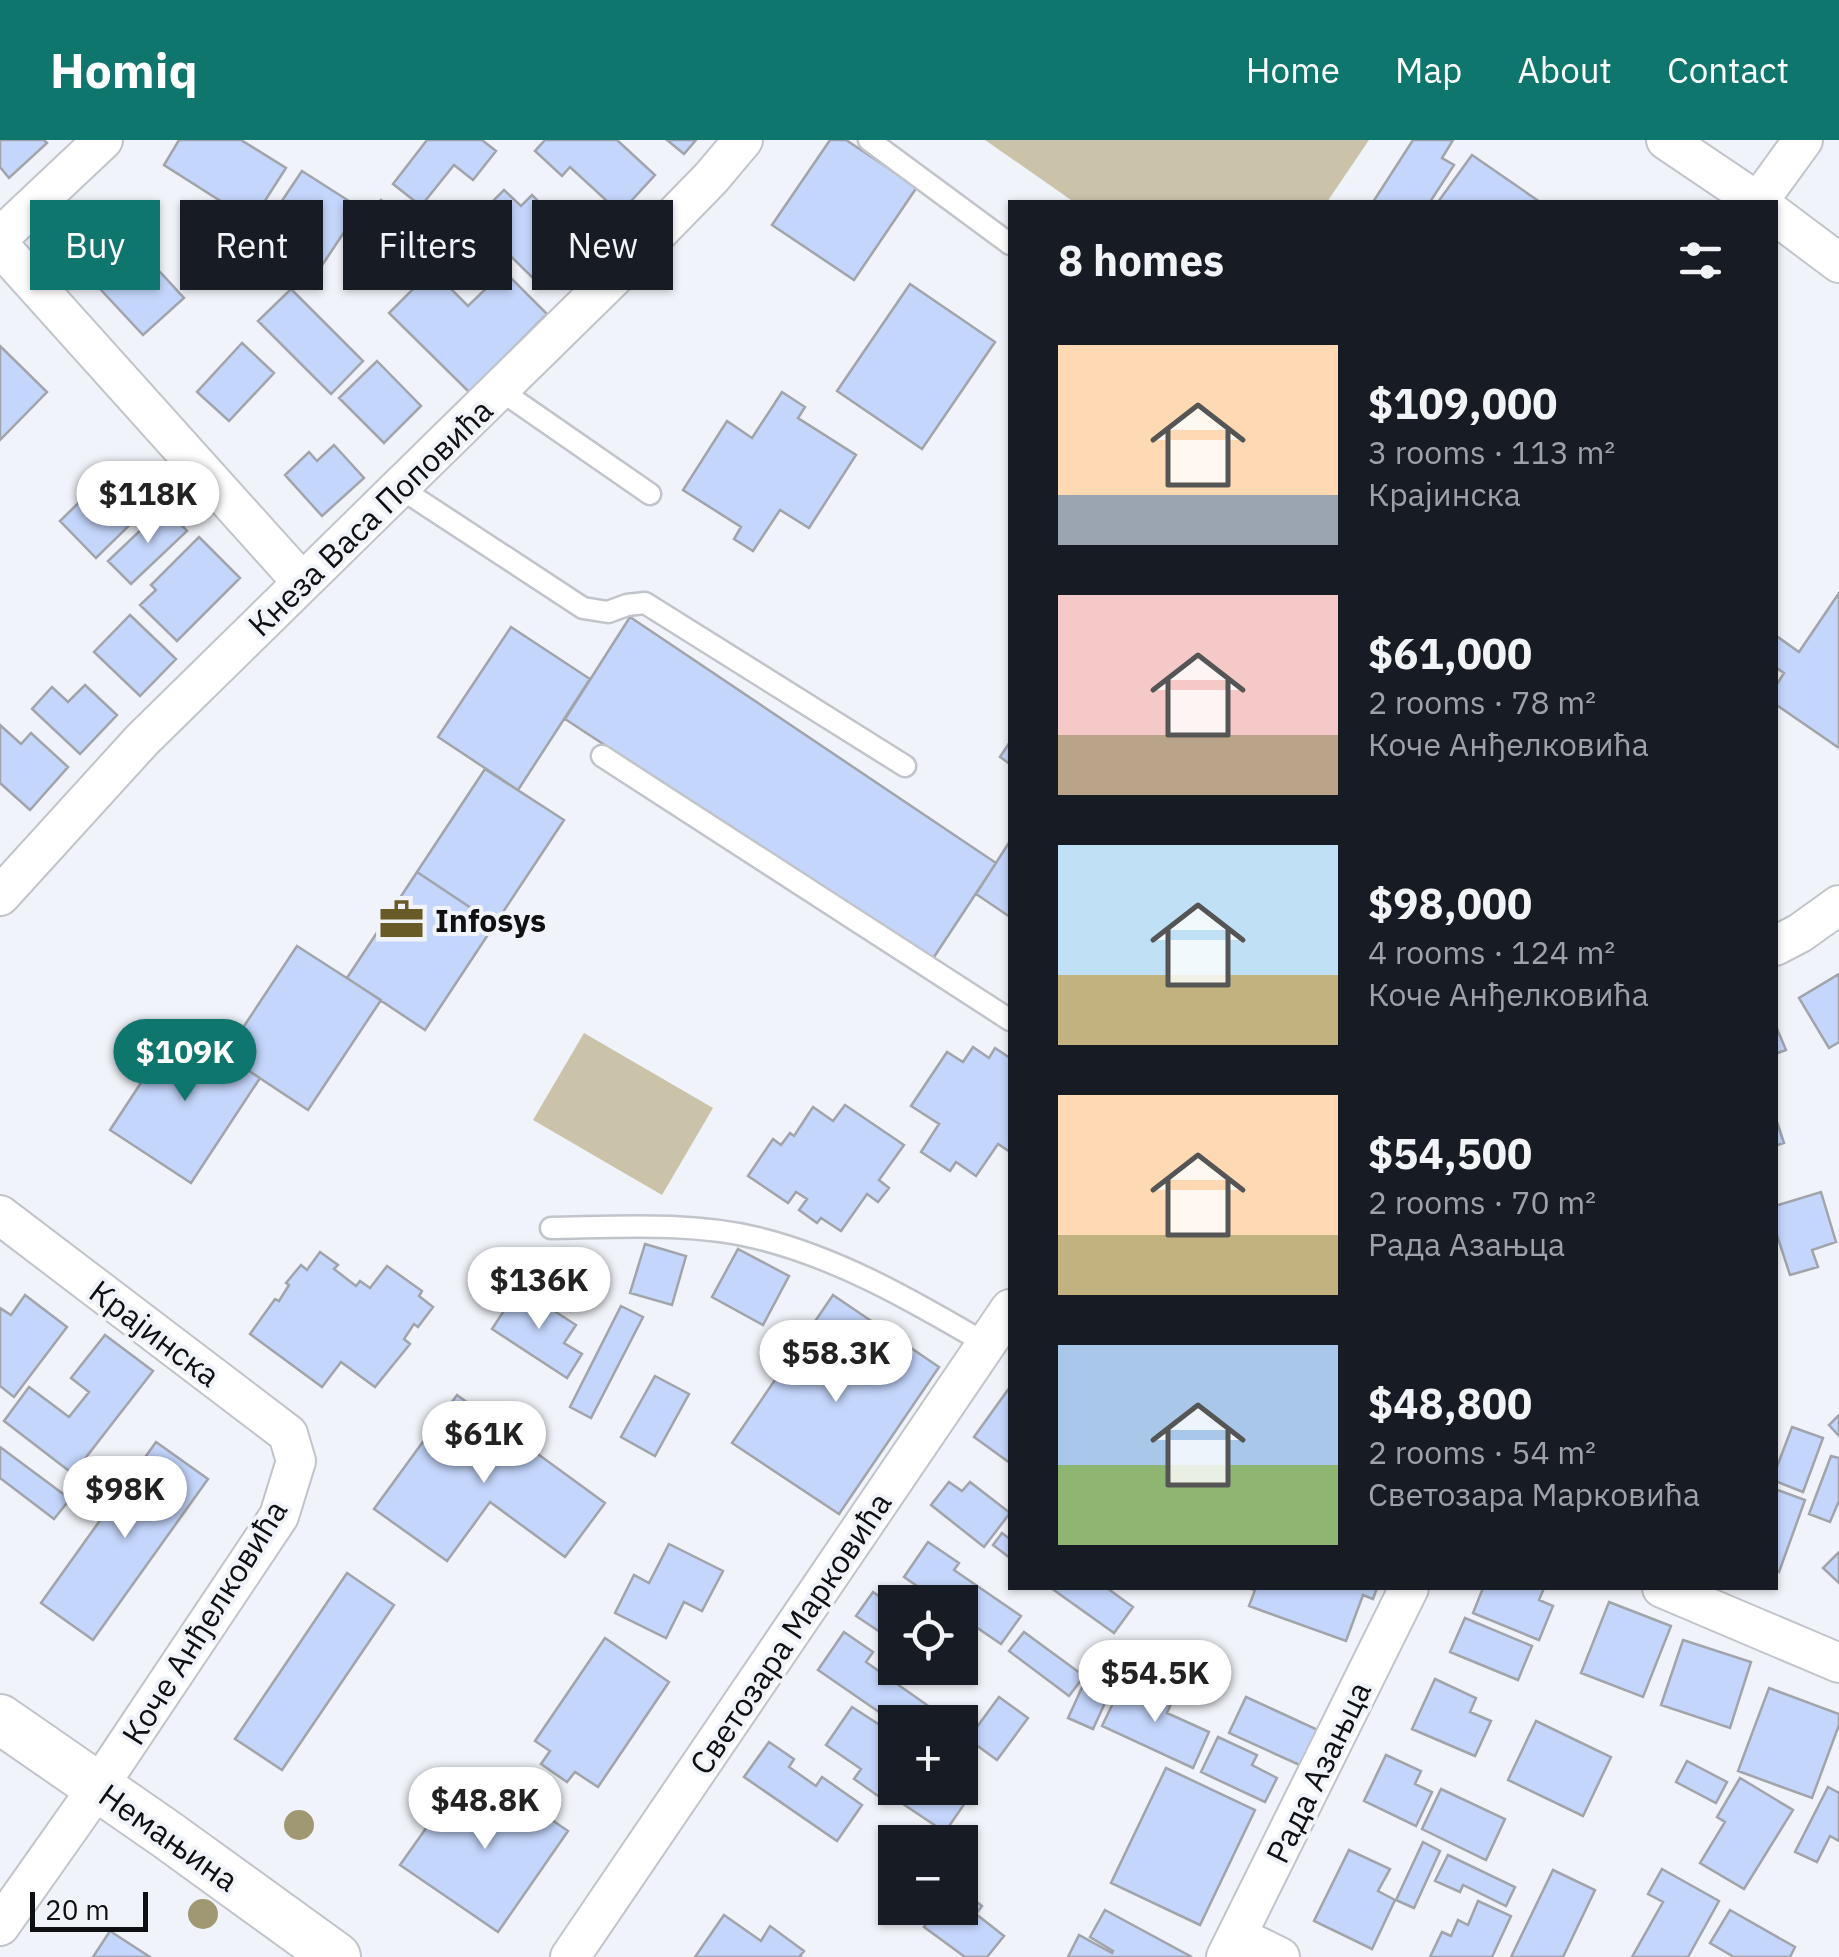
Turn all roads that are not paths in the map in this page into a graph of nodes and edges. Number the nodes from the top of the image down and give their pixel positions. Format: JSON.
{"nodes":[{"id":1,"x":104,"y":140,"type":"edge"},
{"id":2,"x":743,"y":140,"type":"edge"},
{"id":3,"x":868,"y":140,"type":"edge"},
{"id":4,"x":1666,"y":140,"type":"edge"},
{"id":5,"x":1803,"y":140,"type":"edge"},
{"id":6,"x":1755,"y":200,"type":"edge"},
{"id":7,"x":1759,"y":200,"type":"edge"},
{"id":8,"x":1778,"y":217,"type":"edge"},
{"id":9,"x":0,"y":237,"type":"edge"},
{"id":10,"x":1008,"y":243,"type":"edge"},
{"id":11,"x":0,"y":246,"type":"edge"},
{"id":12,"x":1839,"y":263,"type":"edge"},
{"id":13,"x":500,"y":390,"type":"junction"},
{"id":14,"x":400,"y":488,"type":"junction"},
{"id":15,"x":650,"y":494,"type":"dead end"},
{"id":16,"x":302,"y":582,"type":"junction"},
{"id":17,"x":602,"y":756,"type":"dead end"},
{"id":18,"x":905,"y":766,"type":"dead end"},
{"id":19,"x":0,"y":896,"type":"edge"},
{"id":20,"x":1839,"y":906,"type":"edge"},
{"id":21,"x":1778,"y":944,"type":"edge"},
{"id":22,"x":1008,"y":1019,"type":"edge"},
{"id":23,"x":0,"y":1215,"type":"edge"},
{"id":24,"x":551,"y":1228,"type":"dead end"},
{"id":25,"x":1001,"y":1327,"type":"edge"},
{"id":26,"x":296,"y":1462,"type":"joint"},
{"id":27,"x":1408,"y":1590,"type":"edge"},
{"id":28,"x":1667,"y":1590,"type":"edge"},
{"id":29,"x":1839,"y":1662,"type":"edge"},
{"id":30,"x":0,"y":1720,"type":"edge"},
{"id":31,"x":98,"y":1787,"type":"junction"},
{"id":32,"x":0,"y":1926,"type":"edge"},
{"id":33,"x":1231,"y":1946,"type":"edge"},
{"id":34,"x":336,"y":1957,"type":"edge"},
{"id":35,"x":570,"y":1957,"type":"edge"},
{"id":36,"x":1280,"y":1957,"type":"edge"}],
"edges":[{"from":1,"to":9,"type":"street"},
{"from":2,"to":13,"type":"street","name":"Кнеза Васа Поповића"},
{"from":3,"to":10,"type":"lane"},
{"from":4,"to":6,"type":"street"},
{"from":5,"to":7,"type":"street"},
{"from":8,"to":12,"type":"street"},
{"from":11,"to":16,"type":"street"},
{"from":13,"to":14,"type":"street","name":"Кнеза Васа Поповића"},
{"from":13,"to":15,"type":"lane"},
{"from":14,"to":16,"type":"street","name":"Кнеза Васа Поповића"},
{"from":14,"to":18,"type":"lane"},
{"from":16,"to":19,"type":"street","name":"Кнеза Васа Поповића"},
{"from":17,"to":22,"type":"lane"},
{"from":20,"to":21,"type":"street"},
{"from":23,"to":26,"type":"street","name":"Крајинска"},
{"from":24,"to":25,"type":"lane"},
{"from":25,"to":35,"type":"street","name":"Светозара Марковића"},
{"from":26,"to":31,"type":"street","name":"Коче Анђелковића"},
{"from":27,"to":33,"type":"street","name":"Рада Азањца"},
{"from":28,"to":29,"type":"street"},
{"from":30,"to":31,"type":"street","name":"Немањина"},
{"from":31,"to":32,"type":"street","name":"Коче Анђелковића"},
{"from":31,"to":34,"type":"street","name":"Немањина"},
{"from":33,"to":36,"type":"street"}]}
